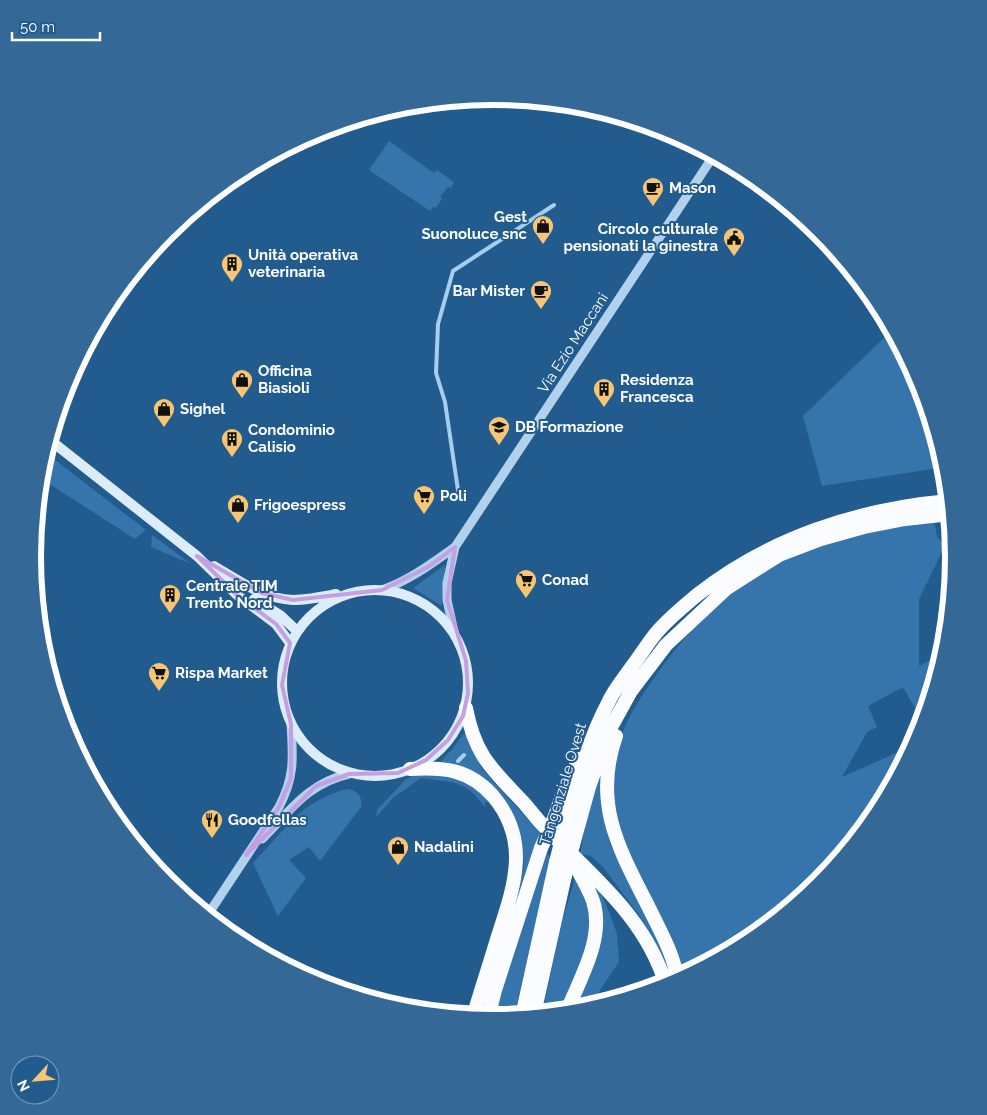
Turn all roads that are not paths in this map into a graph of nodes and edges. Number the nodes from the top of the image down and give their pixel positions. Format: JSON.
{"nodes":[{"id":1,"x":710,"y":161,"type":"edge"},
{"id":2,"x":56,"y":445,"type":"edge"},
{"id":3,"x":942,"y":501,"type":"edge"},
{"id":4,"x":944,"y":515,"type":"edge"},
{"id":5,"x":455,"y":547,"type":"junction"},
{"id":6,"x":197,"y":556,"type":"junction"},
{"id":7,"x":231,"y":587,"type":"junction"},
{"id":8,"x":382,"y":590,"type":"junction"},
{"id":9,"x":352,"y":591,"type":"junction"},
{"id":10,"x":297,"y":631,"type":"junction"},
{"id":11,"x":454,"y":632,"type":"junction"},
{"id":12,"x":290,"y":643,"type":"junction"},
{"id":13,"x":666,"y":645,"type":"junction"},
{"id":14,"x":466,"y":708,"type":"junction"},
{"id":15,"x":290,"y":724,"type":"junction"},
{"id":16,"x":590,"y":741,"type":"junction"},
{"id":17,"x":410,"y":769,"type":"junction"},
{"id":18,"x":349,"y":774,"type":"junction"},
{"id":19,"x":567,"y":842,"type":"junction"},
{"id":20,"x":246,"y":855,"type":"junction"},
{"id":21,"x":561,"y":867,"type":"junction"},
{"id":22,"x":211,"y":910,"type":"edge"},
{"id":23,"x":674,"y":972,"type":"edge"},
{"id":24,"x":663,"y":976,"type":"edge"},
{"id":25,"x":570,"y":1003,"type":"edge"},
{"id":26,"x":535,"y":1008,"type":"edge"},
{"id":27,"x":475,"y":1009,"type":"edge"},
{"id":28,"x":524,"y":1009,"type":"edge"},
{"id":29,"x":490,"y":1010,"type":"edge"}],
"edges":[{"from":1,"to":5,"type":"street","name":"Via Ezio Maccani"},
{"from":2,"to":6,"type":"main road"},
{"from":3,"to":16,"type":"highway","name":"Tangenziale Ovest"},
{"from":4,"to":13,"type":"highway","name":"Tangenziale Ovest"},
{"from":5,"to":8,"type":"street","name":"Via Ezio Maccani"},
{"from":5,"to":11,"type":"street","name":"Via Ezio Maccani"},
{"from":6,"to":7,"type":"main road"},
{"from":6,"to":9,"type":"main road"},
{"from":7,"to":10,"type":"main road"},
{"from":7,"to":12,"type":"main road"},
{"from":8,"to":9,"type":"main road"},
{"from":8,"to":11,"type":"main road"},
{"from":9,"to":10,"type":"main road"},
{"from":10,"to":12,"type":"main road"},
{"from":11,"to":14,"type":"main road"},
{"from":12,"to":15,"type":"main road"},
{"from":13,"to":19,"type":"highway","name":"Tangenziale Ovest"},
{"from":13,"to":23,"type":"highway"},
{"from":14,"to":17,"type":"main road"},
{"from":14,"to":19,"type":"highway"},
{"from":15,"to":18,"type":"main road"},
{"from":15,"to":20,"type":"street"},
{"from":16,"to":19,"type":"highway","name":"Tangenziale Ovest"},
{"from":16,"to":29,"type":"highway","bridge":true},
{"from":17,"to":18,"type":"main road"},
{"from":17,"to":27,"type":"highway"},
{"from":18,"to":20,"type":"street"},
{"from":19,"to":21,"type":"highway","name":"Tangenziale Ovest","bridge":true},
{"from":19,"to":24,"type":"highway"},
{"from":19,"to":25,"type":"highway"},
{"from":20,"to":22,"type":"street"},
{"from":21,"to":26,"type":"highway","name":"Tangenziale Ovest"},
{"from":21,"to":28,"type":"highway","name":"Tangenziale Ovest"}]}
